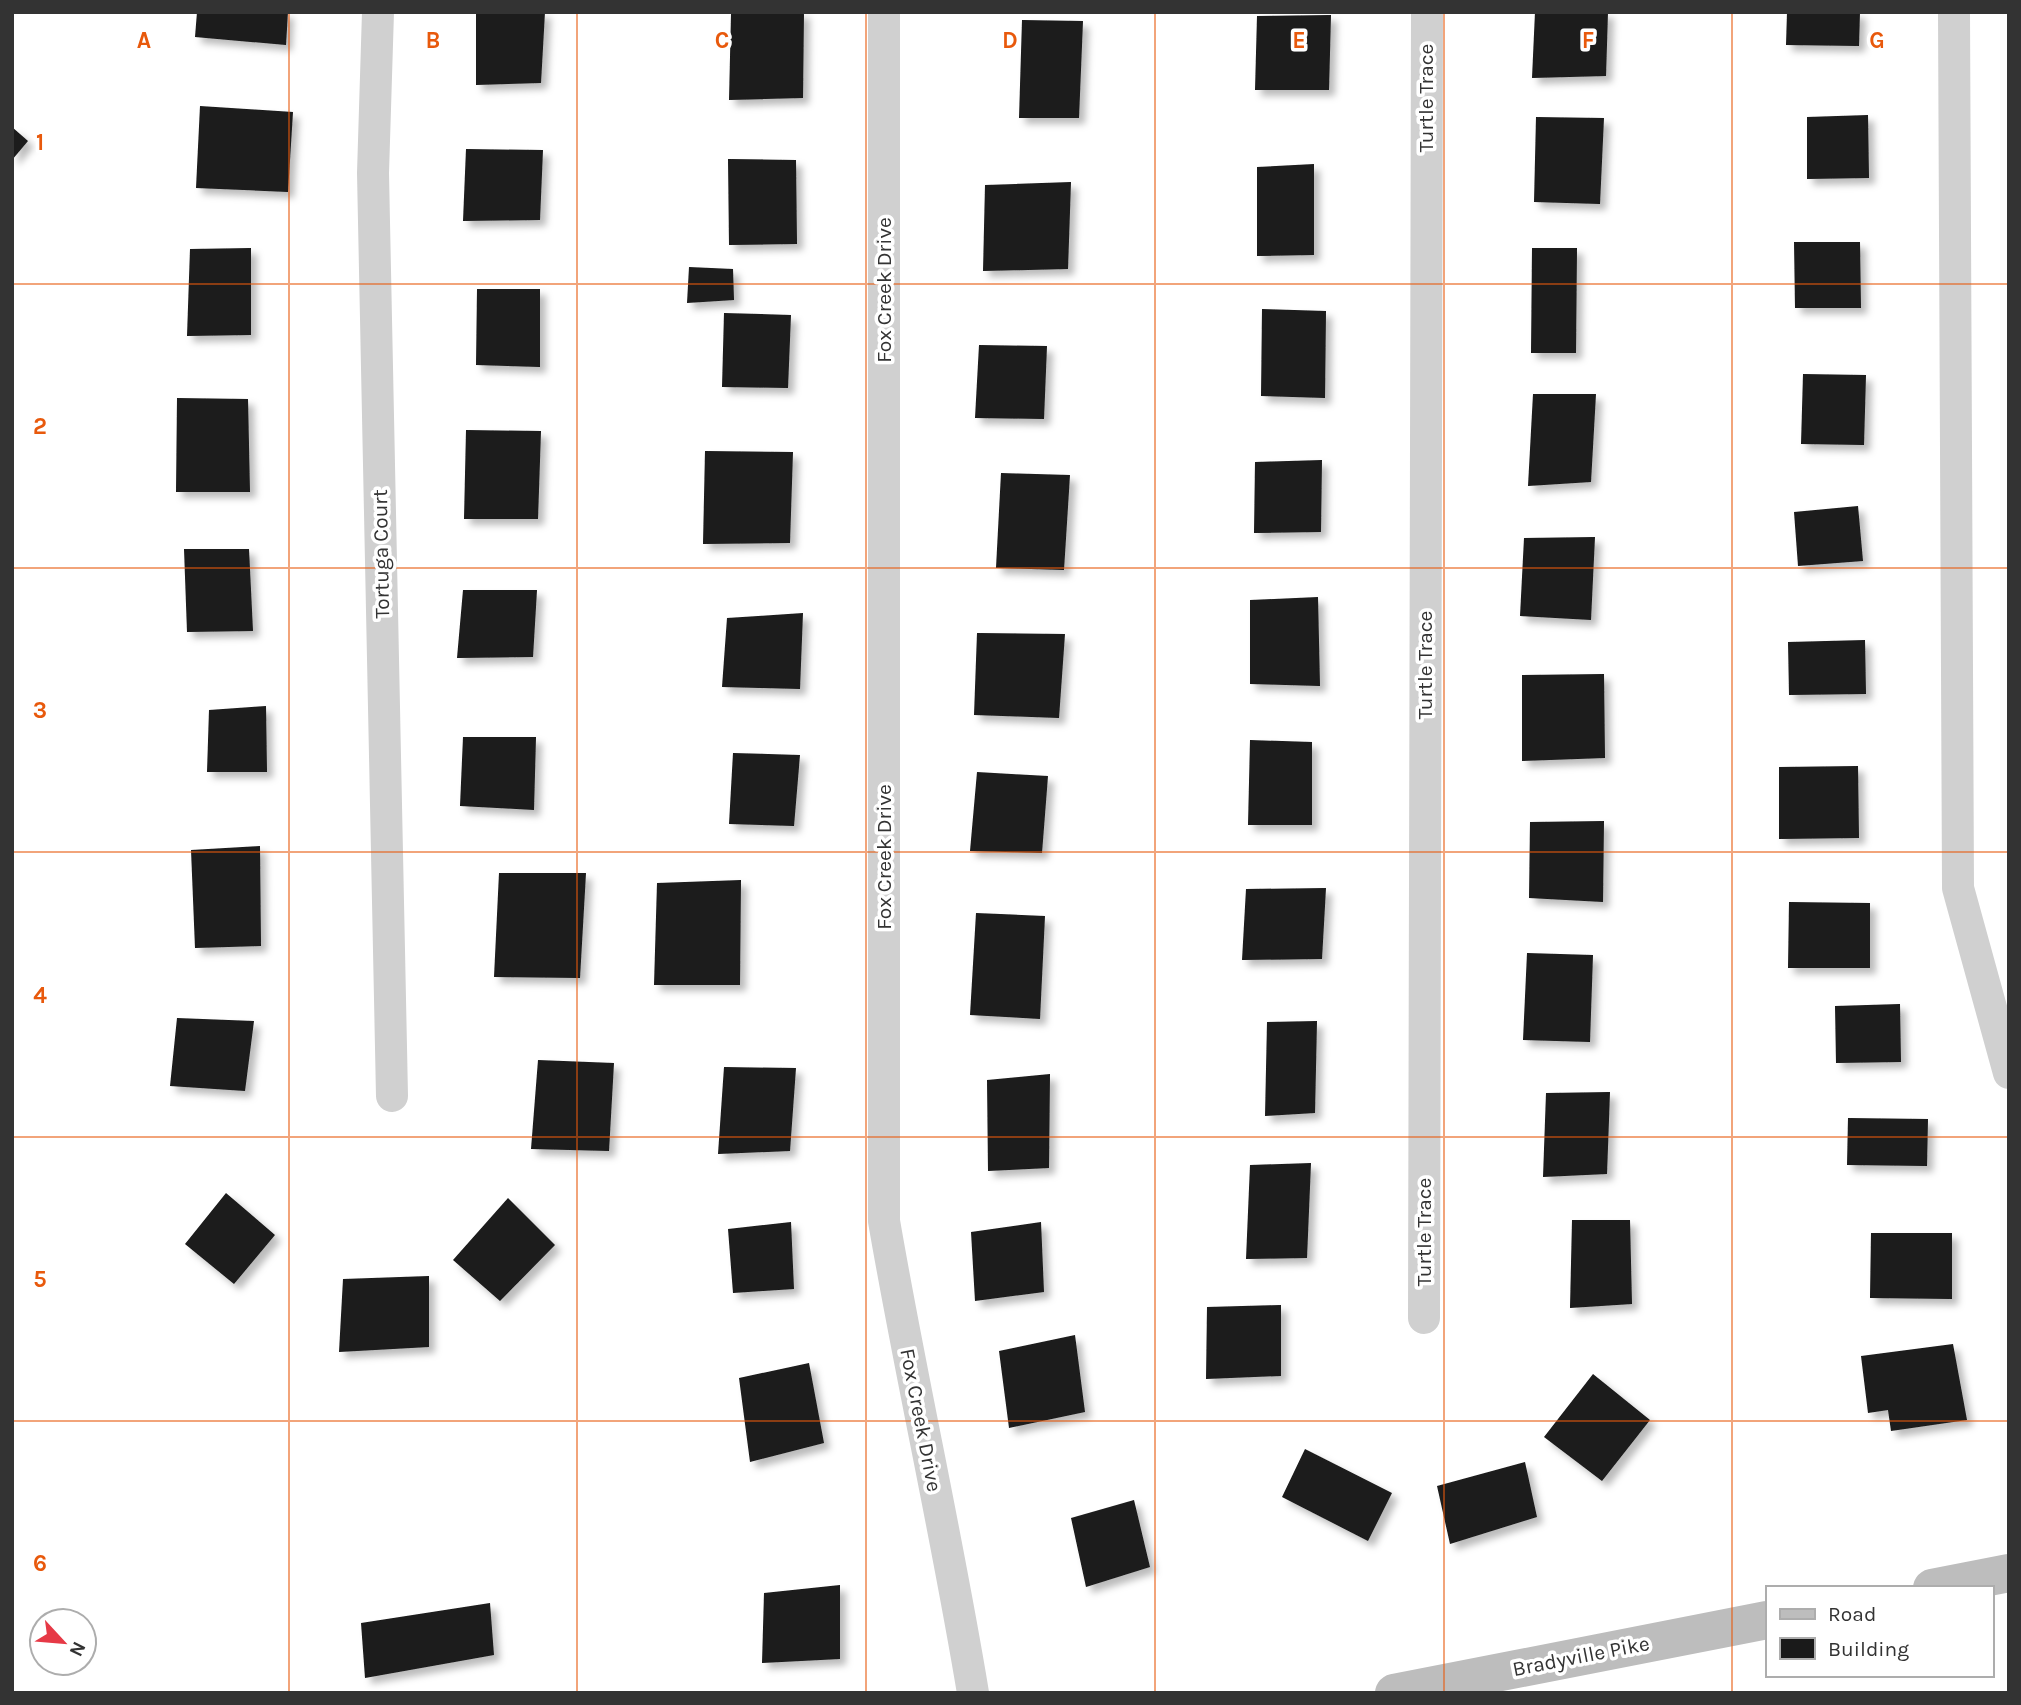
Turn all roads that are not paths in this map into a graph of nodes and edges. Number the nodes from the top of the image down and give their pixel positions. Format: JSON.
{"nodes":[{"id":1,"x":378,"y":12,"type":"edge"},
{"id":2,"x":884,"y":12,"type":"edge"},
{"id":3,"x":1427,"y":12,"type":"edge"},
{"id":4,"x":1954,"y":12,"type":"edge"},
{"id":5,"x":2009,"y":1073,"type":"edge"},
{"id":6,"x":392,"y":1096,"type":"dead end"},
{"id":7,"x":1424,"y":1318,"type":"dead end"},
{"id":8,"x":2009,"y":1573,"type":"edge"},
{"id":9,"x":1942,"y":1586,"type":"edge"},
{"id":10,"x":1766,"y":1620,"type":"edge"},
{"id":11,"x":972,"y":1693,"type":"edge"},
{"id":12,"x":1394,"y":1693,"type":"edge"}],
"edges":[{"from":1,"to":6,"type":"street","name":"Tortuga Court"},
{"from":2,"to":11,"type":"street","name":"Fox Creek Drive"},
{"from":3,"to":7,"type":"street","name":"Turtle Trace"},
{"from":4,"to":5,"type":"street"},
{"from":8,"to":9,"type":"main road"},
{"from":10,"to":12,"type":"main road","name":"Bradyville Pike"}]}
